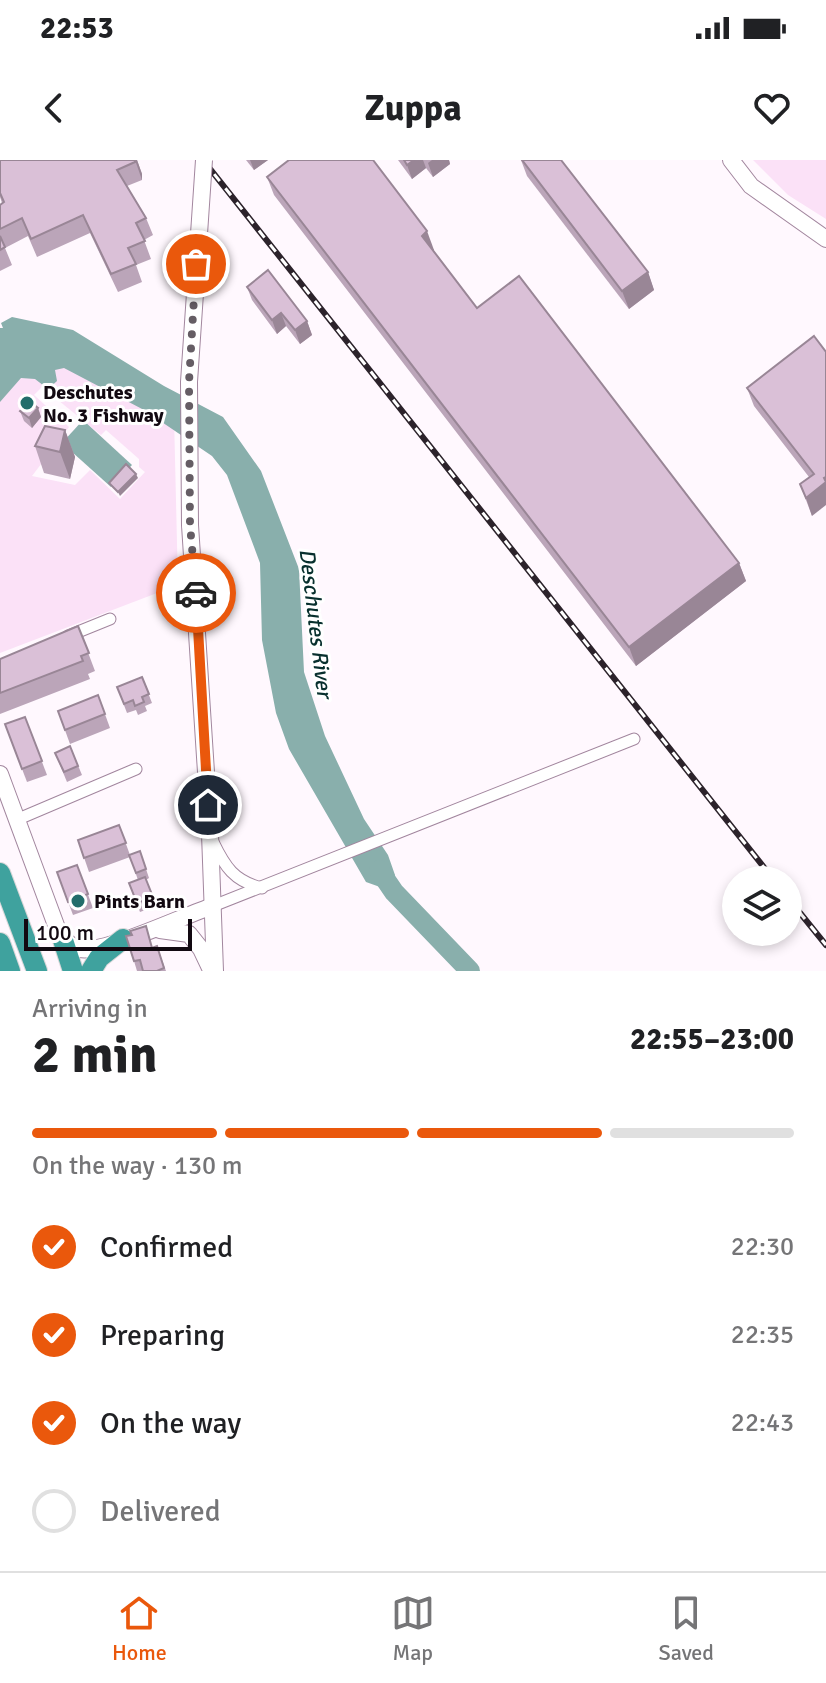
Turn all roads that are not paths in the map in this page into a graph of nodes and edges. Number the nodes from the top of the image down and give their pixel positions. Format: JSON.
{"nodes":[{"id":1,"x":204,"y":160,"type":"edge"},
{"id":2,"x":731,"y":160,"type":"edge"},
{"id":3,"x":826,"y":239,"type":"edge"},
{"id":4,"x":110,"y":619,"type":"dead end"},
{"id":5,"x":55,"y":641,"type":"edge"},
{"id":6,"x":634,"y":739,"type":"dead end"},
{"id":7,"x":136,"y":769,"type":"dead end"},
{"id":8,"x":0,"y":774,"type":"edge"},
{"id":9,"x":16,"y":820,"type":"junction"},
{"id":10,"x":210,"y":834,"type":"junction"},
{"id":11,"x":0,"y":873,"type":"edge"},
{"id":12,"x":263,"y":888,"type":"junction"},
{"id":13,"x":213,"y":906,"type":"junction"},
{"id":14,"x":133,"y":935,"type":"junction"},
{"id":15,"x":62,"y":937,"type":"junction"},
{"id":16,"x":0,"y":943,"type":"edge"},
{"id":17,"x":10,"y":971,"type":"edge"},
{"id":18,"x":37,"y":971,"type":"edge"},
{"id":19,"x":73,"y":971,"type":"edge"},
{"id":20,"x":91,"y":971,"type":"edge"},
{"id":21,"x":213,"y":971,"type":"edge"}],
"edges":[{"from":1,"to":10,"type":"main road","bridge":true},
{"from":2,"to":3,"type":"main road"},
{"from":4,"to":5,"type":"street"},
{"from":6,"to":12,"type":"street"},
{"from":7,"to":9,"type":"street"},
{"from":8,"to":9,"type":"main road"},
{"from":9,"to":15,"type":"main road"},
{"from":10,"to":12,"type":"street"},
{"from":10,"to":13,"type":"main road"},
{"from":11,"to":18,"type":"highway"},
{"from":12,"to":13,"type":"street"},
{"from":13,"to":14,"type":"main road"},
{"from":13,"to":21,"type":"main road"},
{"from":14,"to":15,"type":"main road"},
{"from":14,"to":20,"type":"highway"},
{"from":14,"to":21,"type":"main road"},
{"from":15,"to":19,"type":"highway"},
{"from":16,"to":17,"type":"highway"}]}
